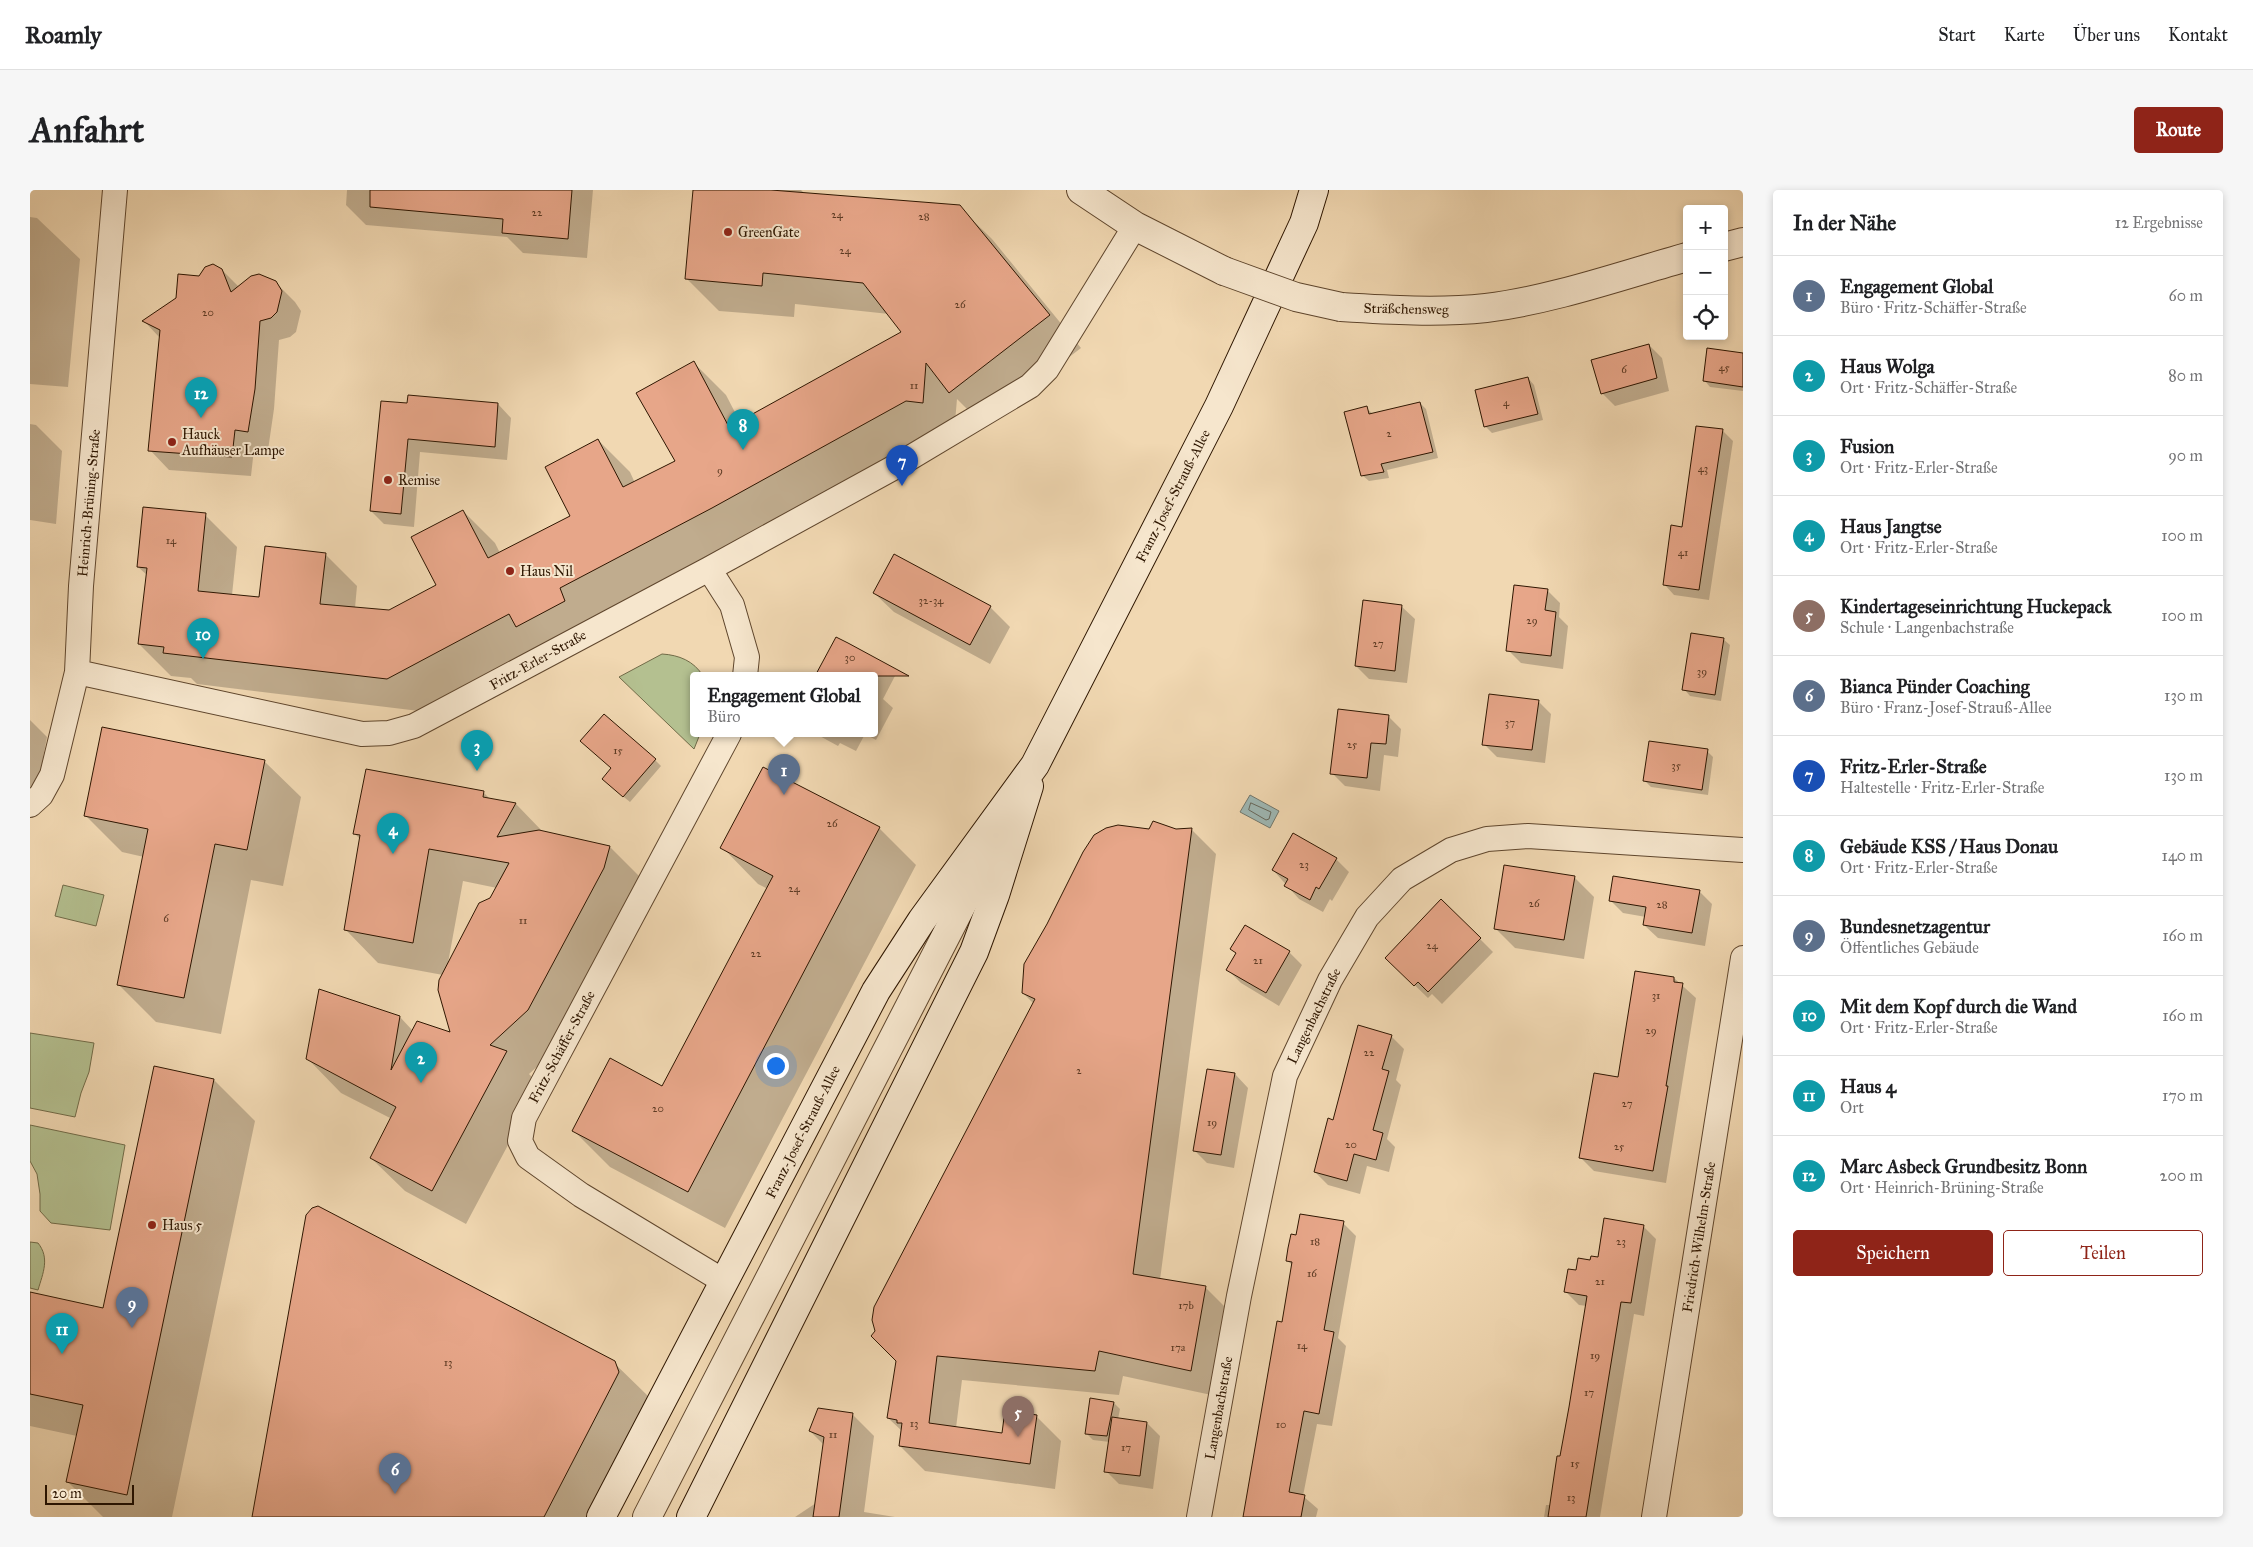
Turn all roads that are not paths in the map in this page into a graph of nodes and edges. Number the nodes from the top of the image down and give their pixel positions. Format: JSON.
{"nodes":[{"id":1,"x":115,"y":190,"type":"edge"},
{"id":2,"x":1081,"y":190,"type":"edge"},
{"id":3,"x":1314,"y":190,"type":"edge"},
{"id":4,"x":1328,"y":190,"type":"edge"},
{"id":5,"x":1304,"y":223,"type":"junction"},
{"id":6,"x":1135,"y":226,"type":"junction"},
{"id":7,"x":1683,"y":258,"type":"edge"},
{"id":8,"x":709,"y":569,"type":"junction"},
{"id":9,"x":77,"y":672,"type":"junction"},
{"id":10,"x":745,"y":672,"type":"edge"},
{"id":11,"x":727,"y":737,"type":"edge"},
{"id":12,"x":1035,"y":765,"type":"junction"},
{"id":13,"x":30,"y":805,"type":"edge"},
{"id":14,"x":1743,"y":850,"type":"edge"},
{"id":15,"x":1743,"y":958,"type":"edge"},
{"id":16,"x":725,"y":1282,"type":"junction"},
{"id":17,"x":601,"y":1517,"type":"edge"},
{"id":18,"x":647,"y":1517,"type":"edge"},
{"id":19,"x":692,"y":1517,"type":"edge"},
{"id":20,"x":1199,"y":1517,"type":"edge"},
{"id":21,"x":1654,"y":1517,"type":"edge"}],
"edges":[{"from":1,"to":9,"type":"street","name":"Heinrich-Brüning-Straße"},
{"from":2,"to":6,"type":"main road","name":"Sträßchensweg"},
{"from":3,"to":5,"type":"main road","name":"Franz-Josef-Strauß-Allee"},
{"from":4,"to":5,"type":"main road","name":"Franz-Josef-Strauß-Allee"},
{"from":5,"to":12,"type":"main road","name":"Franz-Josef-Strauß-Allee"},
{"from":6,"to":7,"type":"main road","name":"Sträßchensweg","bridge":true},
{"from":6,"to":8,"type":"street","name":"Fritz-Erler-Straße"},
{"from":8,"to":9,"type":"street","name":"Fritz-Erler-Straße"},
{"from":8,"to":10,"type":"street"},
{"from":9,"to":13,"type":"street","name":"Heinrich-Brüning-Straße"},
{"from":11,"to":16,"type":"street","name":"Fritz-Schäffer-Straße"},
{"from":12,"to":16,"type":"main road","name":"Franz-Josef-Strauß-Allee"},
{"from":12,"to":18,"type":"main road","name":"Franz-Josef-Strauß-Allee"},
{"from":12,"to":19,"type":"main road","name":"Franz-Josef-Strauß-Allee"},
{"from":14,"to":20,"type":"street","name":"Langenbachstraße"},
{"from":15,"to":21,"type":"street","name":"Friedrich-Wilhelm-Straße"},
{"from":16,"to":17,"type":"main road","name":"Franz-Josef-Strauß-Allee"}]}
